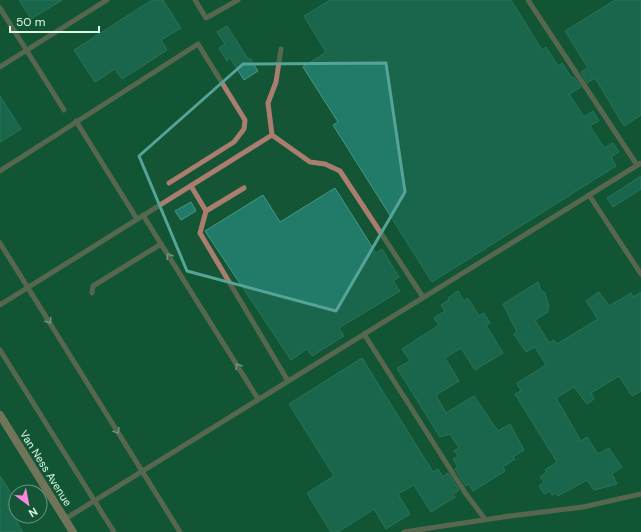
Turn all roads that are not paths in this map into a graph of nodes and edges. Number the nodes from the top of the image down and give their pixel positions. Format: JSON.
{"nodes":[{"id":1,"x":107,"y":0,"type":"edge"},
{"id":2,"x":195,"y":0,"type":"edge"},
{"id":3,"x":238,"y":0,"type":"edge"},
{"id":4,"x":528,"y":0,"type":"edge"},
{"id":5,"x":98,"y":2,"type":"edge"},
{"id":6,"x":0,"y":8,"type":"edge"},
{"id":7,"x":281,"y":49,"type":"dead end"},
{"id":8,"x":27,"y":50,"type":"junction"},
{"id":9,"x":0,"y":67,"type":"edge"},
{"id":10,"x":64,"y":110,"type":"dead end"},
{"id":11,"x":76,"y":121,"type":"junction"},
{"id":12,"x":272,"y":135,"type":"junction"},
{"id":13,"x":639,"y":164,"type":"edge"},
{"id":14,"x":0,"y":171,"type":"edge"},
{"id":15,"x":169,"y":183,"type":"dead end"},
{"id":16,"x":191,"y":186,"type":"junction"},
{"id":17,"x":244,"y":188,"type":"dead end"},
{"id":18,"x":589,"y":195,"type":"junction"},
{"id":19,"x":206,"y":211,"type":"junction"},
{"id":20,"x":144,"y":215,"type":"junction"},
{"id":21,"x":137,"y":219,"type":"junction"},
{"id":22,"x":0,"y":243,"type":"edge"},
{"id":23,"x":161,"y":244,"type":"junction"},
{"id":24,"x":641,"y":274,"type":"edge"},
{"id":25,"x":28,"y":288,"type":"junction"},
{"id":26,"x":92,"y":293,"type":"dead end"},
{"id":27,"x":423,"y":297,"type":"junction"},
{"id":28,"x":0,"y":305,"type":"edge"},
{"id":29,"x":364,"y":334,"type":"junction"},
{"id":30,"x":0,"y":350,"type":"edge"},
{"id":31,"x":288,"y":381,"type":"junction"},
{"id":32,"x":258,"y":399,"type":"junction"},
{"id":33,"x":0,"y":415,"type":"edge"},
{"id":34,"x":142,"y":471,"type":"junction"},
{"id":35,"x":641,"y":494,"type":"edge"},
{"id":36,"x":94,"y":501,"type":"junction"},
{"id":37,"x":65,"y":519,"type":"junction"},
{"id":38,"x":485,"y":519,"type":"junction"},
{"id":39,"x":73,"y":532,"type":"edge"},
{"id":40,"x":114,"y":532,"type":"edge"},
{"id":41,"x":180,"y":532,"type":"edge"},
{"id":42,"x":404,"y":532,"type":"edge"}],
"edges":[{"from":1,"to":5,"type":"lane"},
{"from":2,"to":3,"type":"lane"},
{"from":4,"to":13,"type":"lane"},
{"from":5,"to":8,"type":"lane"},
{"from":6,"to":8,"type":"lane"},
{"from":7,"to":12,"type":"lane"},
{"from":8,"to":9,"type":"lane"},
{"from":8,"to":10,"type":"lane"},
{"from":11,"to":14,"type":"lane"},
{"from":11,"to":15,"type":"lane"},
{"from":11,"to":21,"type":"lane"},
{"from":12,"to":16,"type":"lane"},
{"from":12,"to":27,"type":"lane"},
{"from":13,"to":18,"type":"lane"},
{"from":16,"to":19,"type":"lane"},
{"from":16,"to":20,"type":"lane"},
{"from":17,"to":19,"type":"lane"},
{"from":18,"to":24,"type":"lane"},
{"from":18,"to":27,"type":"lane"},
{"from":19,"to":31,"type":"lane"},
{"from":20,"to":21,"type":"lane"},
{"from":20,"to":23,"type":"lane"},
{"from":21,"to":25,"type":"lane"},
{"from":22,"to":25,"type":"lane"},
{"from":23,"to":26,"type":"lane"},
{"from":32,"to":23,"type":"lane","one_way":true},
{"from":25,"to":28,"type":"lane"},
{"from":25,"to":34,"type":"lane","one_way":true},
{"from":27,"to":29,"type":"lane"},
{"from":29,"to":31,"type":"lane"},
{"from":29,"to":38,"type":"lane"},
{"from":30,"to":36,"type":"lane"},
{"from":31,"to":32,"type":"lane"},
{"from":32,"to":34,"type":"lane"},
{"from":33,"to":37,"type":"main road","name":"Van Ness Avenue"},
{"from":34,"to":36,"type":"lane"},
{"from":34,"to":41,"type":"lane"},
{"from":35,"to":38,"type":"lane"},
{"from":36,"to":37,"type":"lane"},
{"from":36,"to":40,"type":"lane"},
{"from":37,"to":39,"type":"main road","name":"Van Ness Avenue"},
{"from":38,"to":42,"type":"lane"}]}
